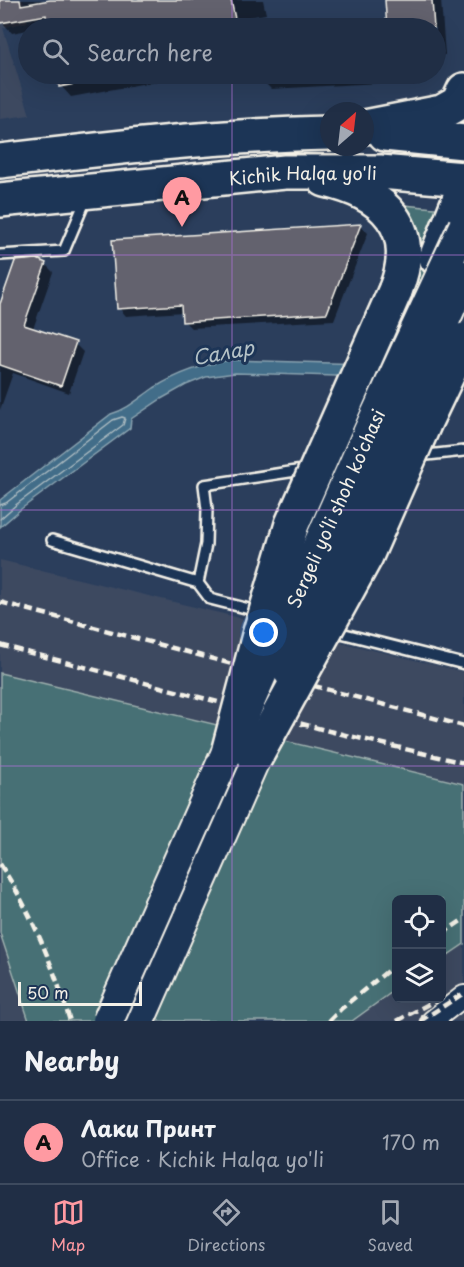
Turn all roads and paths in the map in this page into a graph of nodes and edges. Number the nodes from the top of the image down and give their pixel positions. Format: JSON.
{"nodes":[{"id":1,"x":464,"y":90,"type":"edge"},
{"id":2,"x":374,"y":126,"type":"edge"},
{"id":3,"x":320,"y":133,"type":"edge"},
{"id":4,"x":374,"y":133,"type":"edge"},
{"id":5,"x":464,"y":142,"type":"edge"},
{"id":6,"x":0,"y":161,"type":"edge"},
{"id":7,"x":285,"y":172,"type":"junction"},
{"id":8,"x":464,"y":179,"type":"edge"},
{"id":9,"x":464,"y":188,"type":"edge"},
{"id":10,"x":89,"y":190,"type":"junction"},
{"id":11,"x":0,"y":200,"type":"edge"},
{"id":12,"x":464,"y":226,"type":"edge"},
{"id":13,"x":0,"y":255,"type":"edge"},
{"id":14,"x":464,"y":276,"type":"edge"},
{"id":15,"x":464,"y":340,"type":"edge"},
{"id":16,"x":376,"y":413,"type":"junction"},
{"id":17,"x":464,"y":451,"type":"edge"},
{"id":18,"x":347,"y":465,"type":"dead end"},
{"id":19,"x":324,"y":468,"type":"dead end"},
{"id":20,"x":52,"y":540,"type":"dead end"},
{"id":21,"x":198,"y":582,"type":"junction"},
{"id":22,"x":291,"y":620,"type":"dead end"},
{"id":23,"x":302,"y":623,"type":"dead end"},
{"id":24,"x":464,"y":664,"type":"edge"},
{"id":25,"x":242,"y":754,"type":"junction"},
{"id":26,"x":464,"y":996,"type":"edge"},
{"id":27,"x":108,"y":1021,"type":"edge"},
{"id":28,"x":139,"y":1021,"type":"edge"},
{"id":29,"x":432,"y":1021,"type":"edge"}],
"edges":[{"from":1,"to":2,"type":"highway"},
{"from":3,"to":6,"type":"highway"},
{"from":4,"to":5,"type":"highway"},
{"from":7,"to":8,"type":"highway","name":"Kichik Halqa yo'li"},
{"from":7,"to":10,"type":"highway","name":"Kichik Halqa yo'li"},
{"from":7,"to":25,"type":"highway","bridge":true},
{"from":9,"to":16,"type":"highway","bridge":true},
{"from":10,"to":11,"type":"highway","name":"Kichik Halqa yo'li"},
{"from":10,"to":13,"type":"lane"},
{"from":12,"to":16,"type":"main road","name":"Sergeli yo‘li shoh ko‘chasi","bridge":true},
{"from":14,"to":25,"type":"main road","name":"Sergeli yo‘li shoh ko‘chasi","bridge":true},
{"from":15,"to":25,"type":"highway","bridge":true},
{"from":16,"to":25,"type":"main road","name":"Sergeli yo‘li shoh ko‘chasi","bridge":true},
{"from":17,"to":18,"type":"lane"},
{"from":19,"to":21,"type":"lane"},
{"from":20,"to":21,"type":"lane"},
{"from":21,"to":22,"type":"lane"},
{"from":23,"to":24,"type":"lane"},
{"from":25,"to":27,"type":"main road","name":"Sergeli yo‘li shoh ko‘chasi","bridge":true},
{"from":25,"to":28,"type":"main road","name":"Sergeli yo‘li shoh ko‘chasi"},
{"from":26,"to":29,"type":"street"}]}
